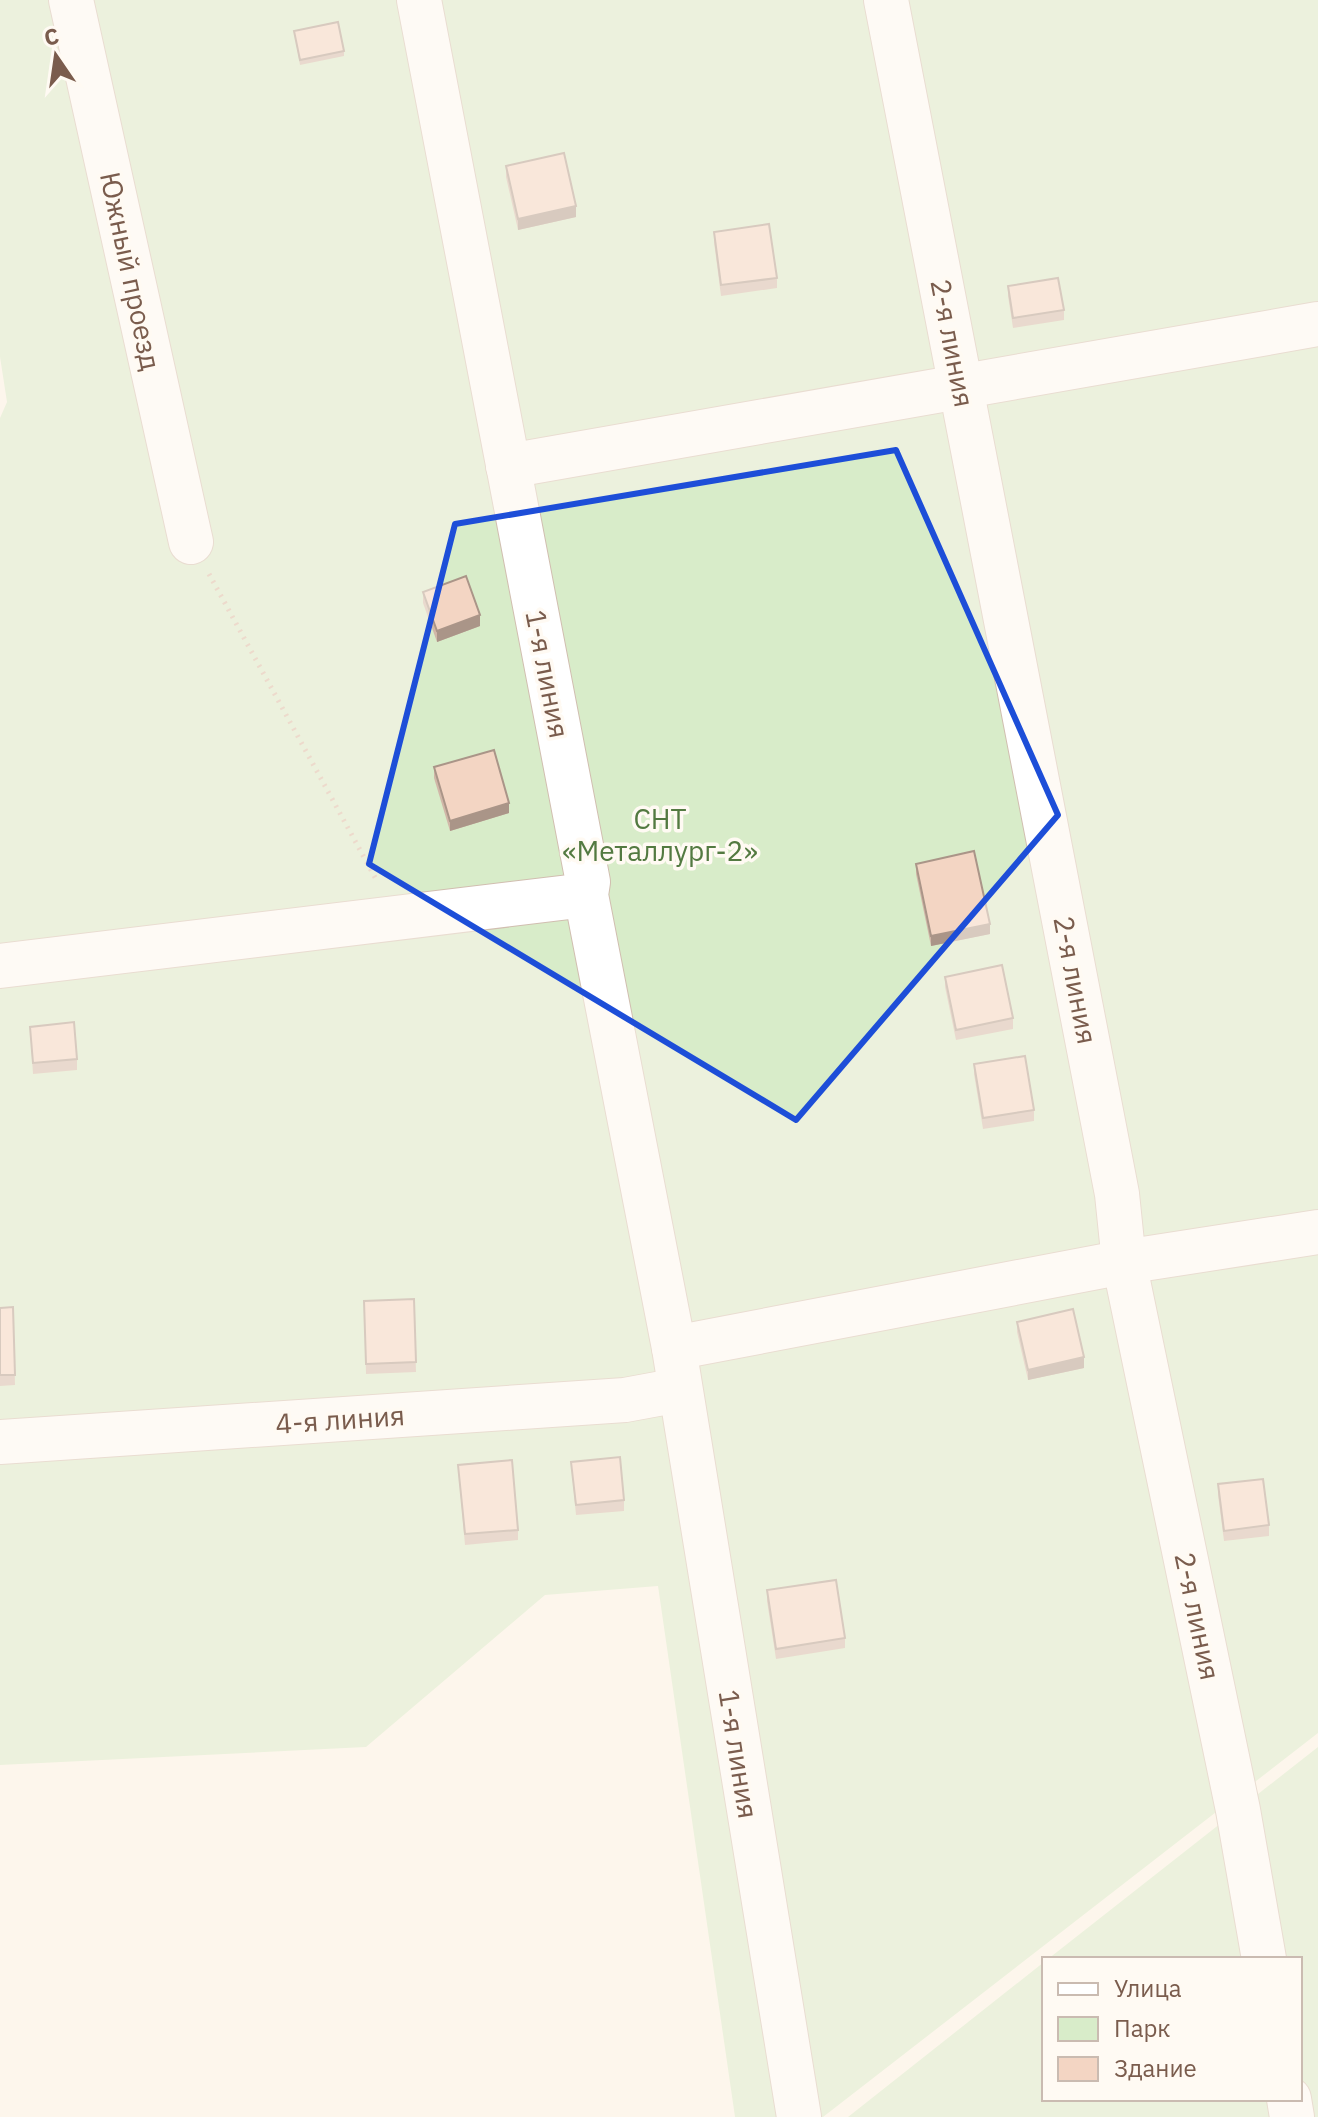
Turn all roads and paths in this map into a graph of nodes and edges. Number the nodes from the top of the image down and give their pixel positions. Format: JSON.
{"nodes":[{"id":1,"x":71,"y":0,"type":"edge"},
{"id":2,"x":419,"y":0,"type":"edge"},
{"id":3,"x":886,"y":0,"type":"edge"},
{"id":4,"x":1318,"y":324,"type":"edge"},
{"id":5,"x":961,"y":387,"type":"junction"},
{"id":6,"x":508,"y":466,"type":"junction"},
{"id":7,"x":191,"y":542,"type":"joint"},
{"id":8,"x":586,"y":895,"type":"junction"},
{"id":9,"x":397,"y":918,"type":"junction"},
{"id":10,"x":0,"y":966,"type":"edge"},
{"id":11,"x":1318,"y":1232,"type":"edge"},
{"id":12,"x":1124,"y":1262,"type":"junction"},
{"id":13,"x":676,"y":1369,"type":"junction"},
{"id":14,"x":0,"y":1442,"type":"edge"},
{"id":15,"x":1264,"y":1957,"type":"edge"},
{"id":16,"x":799,"y":2117,"type":"edge"}],
"edges":[{"from":1,"to":7,"type":"lane","name":"Южный проезд"},
{"from":2,"to":6,"type":"lane","name":"1-я линия"},
{"from":3,"to":5,"type":"lane","name":"2-я линия"},
{"from":4,"to":5,"type":"lane"},
{"from":5,"to":6,"type":"lane"},
{"from":5,"to":12,"type":"lane","name":"2-я линия"},
{"from":6,"to":8,"type":"lane","name":"1-я линия"},
{"from":7,"to":9,"type":"path"},
{"from":8,"to":9,"type":"lane"},
{"from":8,"to":13,"type":"lane","name":"1-я линия"},
{"from":9,"to":10,"type":"lane"},
{"from":11,"to":12,"type":"lane","name":"4-я линия"},
{"from":12,"to":13,"type":"lane","name":"4-я линия"},
{"from":12,"to":15,"type":"lane","name":"2-я линия"},
{"from":13,"to":14,"type":"lane","name":"4-я линия"},
{"from":13,"to":16,"type":"lane","name":"1-я линия"}]}
